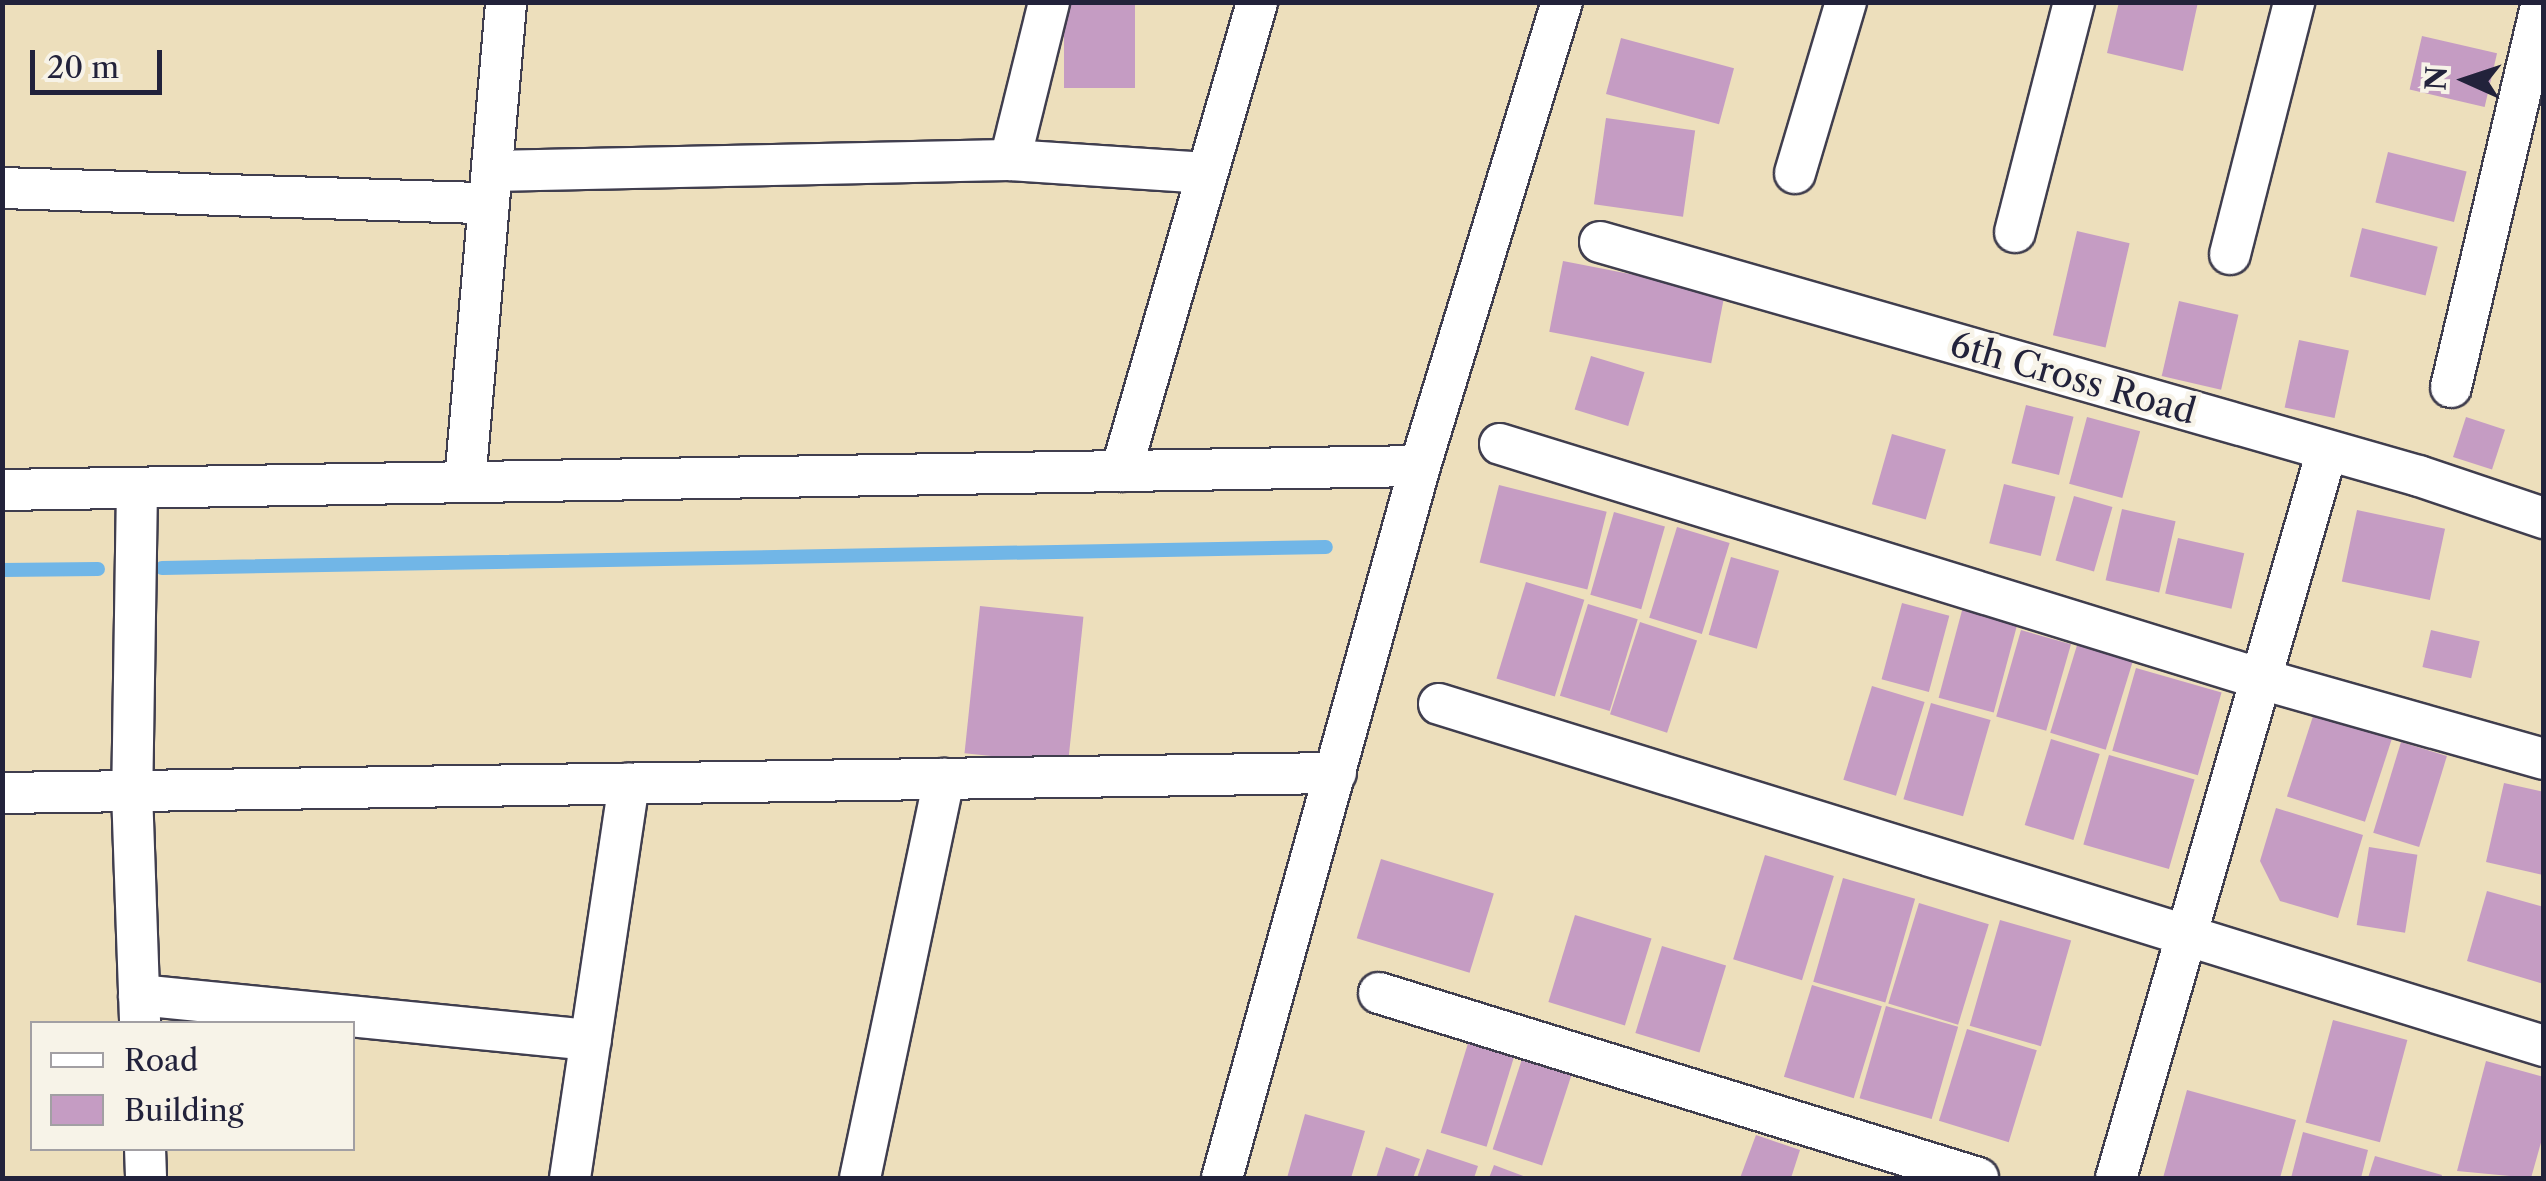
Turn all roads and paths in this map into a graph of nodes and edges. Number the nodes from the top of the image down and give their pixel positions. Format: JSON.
{"nodes":[{"id":1,"x":506,"y":2,"type":"edge"},
{"id":2,"x":1049,"y":2,"type":"edge"},
{"id":3,"x":1257,"y":2,"type":"edge"},
{"id":4,"x":1562,"y":2,"type":"edge"},
{"id":5,"x":1846,"y":2,"type":"edge"},
{"id":6,"x":2074,"y":2,"type":"edge"},
{"id":7,"x":2294,"y":2,"type":"edge"},
{"id":8,"x":2542,"y":2,"type":"edge"},
{"id":9,"x":1010,"y":160,"type":"junction"},
{"id":10,"x":1207,"y":173,"type":"junction"},
{"id":11,"x":1795,"y":174,"type":"dead end"},
{"id":12,"x":490,"y":187,"type":"junction"},
{"id":13,"x":2,"y":188,"type":"edge"},
{"id":14,"x":2015,"y":232,"type":"dead end"},
{"id":15,"x":1600,"y":242,"type":"dead end"},
{"id":16,"x":2230,"y":254,"type":"dead end"},
{"id":17,"x":2451,"y":387,"type":"dead end"},
{"id":18,"x":1500,"y":444,"type":"dead end"},
{"id":19,"x":2326,"y":450,"type":"junction"},
{"id":20,"x":1420,"y":466,"type":"junction"},
{"id":21,"x":1120,"y":471,"type":"junction"},
{"id":22,"x":465,"y":482,"type":"junction"},
{"id":23,"x":137,"y":488,"type":"junction"},
{"id":24,"x":2,"y":490,"type":"edge"},
{"id":25,"x":2544,"y":518,"type":"edge"},
{"id":26,"x":2261,"y":679,"type":"junction"},
{"id":27,"x":1439,"y":704,"type":"dead end"},
{"id":28,"x":2544,"y":759,"type":"edge"},
{"id":29,"x":1336,"y":773,"type":"junction"},
{"id":30,"x":944,"y":779,"type":"junction"},
{"id":31,"x":629,"y":783,"type":"junction"},
{"id":32,"x":132,"y":791,"type":"junction"},
{"id":33,"x":2,"y":793,"type":"edge"},
{"id":34,"x":2190,"y":937,"type":"junction"},
{"id":35,"x":1379,"y":993,"type":"dead end"},
{"id":36,"x":140,"y":1009,"type":"edge"},
{"id":37,"x":315,"y":1021,"type":"edge"},
{"id":38,"x":355,"y":1024,"type":"edge"},
{"id":39,"x":591,"y":1040,"type":"junction"},
{"id":40,"x":2544,"y":1046,"type":"edge"},
{"id":41,"x":145,"y":1151,"type":"edge"},
{"id":42,"x":146,"y":1178,"type":"edge"},
{"id":43,"x":570,"y":1178,"type":"edge"},
{"id":44,"x":860,"y":1178,"type":"edge"},
{"id":45,"x":1222,"y":1178,"type":"edge"},
{"id":46,"x":1978,"y":1178,"type":"edge"},
{"id":47,"x":2116,"y":1178,"type":"edge"}],
"edges":[{"from":1,"to":12,"type":"street"},
{"from":2,"to":9,"type":"street"},
{"from":3,"to":10,"type":"street"},
{"from":4,"to":20,"type":"street"},
{"from":5,"to":11,"type":"street"},
{"from":6,"to":14,"type":"street"},
{"from":7,"to":16,"type":"street"},
{"from":8,"to":17,"type":"street"},
{"from":9,"to":10,"type":"street"},
{"from":9,"to":12,"type":"street"},
{"from":10,"to":21,"type":"street"},
{"from":12,"to":13,"type":"street"},
{"from":12,"to":22,"type":"street"},
{"from":15,"to":19,"type":"street","name":"6th Cross Road"},
{"from":18,"to":26,"type":"street"},
{"from":19,"to":25,"type":"street","name":"6th Cross Road"},
{"from":19,"to":26,"type":"street"},
{"from":20,"to":21,"type":"street"},
{"from":20,"to":29,"type":"street"},
{"from":21,"to":22,"type":"street"},
{"from":22,"to":23,"type":"street"},
{"from":23,"to":24,"type":"street"},
{"from":23,"to":32,"type":"street"},
{"from":26,"to":28,"type":"street"},
{"from":26,"to":34,"type":"street"},
{"from":27,"to":34,"type":"street"},
{"from":29,"to":30,"type":"street"},
{"from":29,"to":45,"type":"street"},
{"from":30,"to":31,"type":"street"},
{"from":30,"to":44,"type":"street"},
{"from":31,"to":32,"type":"street"},
{"from":31,"to":39,"type":"street"},
{"from":32,"to":33,"type":"street"},
{"from":32,"to":36,"type":"street"},
{"from":34,"to":40,"type":"street"},
{"from":34,"to":47,"type":"street"},
{"from":35,"to":46,"type":"street"},
{"from":36,"to":37,"type":"street"},
{"from":38,"to":39,"type":"street"},
{"from":39,"to":43,"type":"street"},
{"from":41,"to":42,"type":"street"}]}
